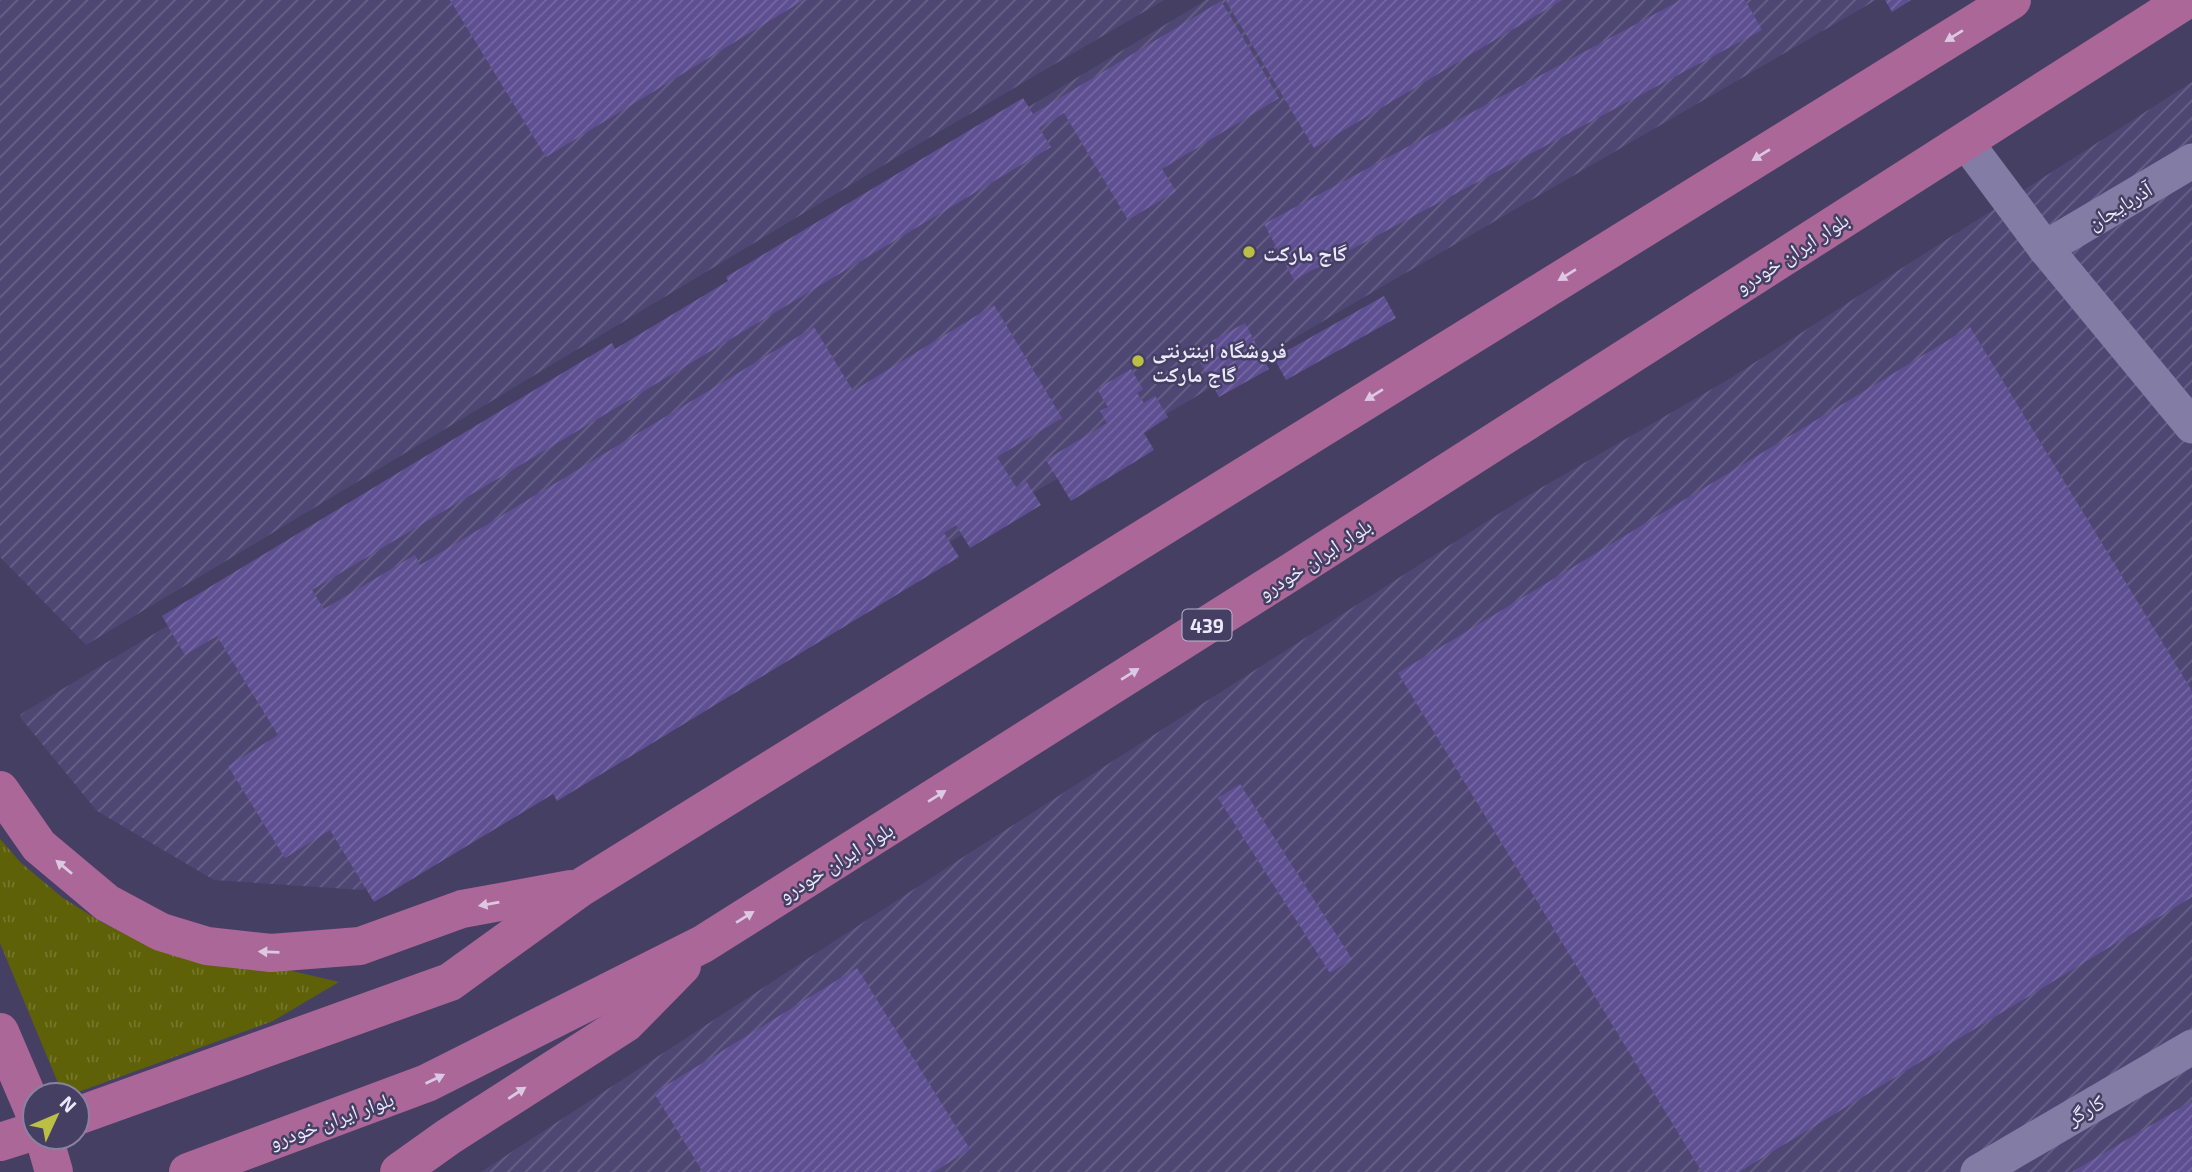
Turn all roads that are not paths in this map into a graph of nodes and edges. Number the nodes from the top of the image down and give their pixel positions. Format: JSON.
{"nodes":[{"id":1,"x":2012,"y":0,"type":"edge"},
{"id":2,"x":2186,"y":0,"type":"edge"},
{"id":3,"x":1965,"y":141,"type":"junction"},
{"id":4,"x":2192,"y":161,"type":"edge"},
{"id":5,"x":2045,"y":248,"type":"junction"},
{"id":6,"x":2192,"y":426,"type":"edge"},
{"id":7,"x":0,"y":790,"type":"edge"},
{"id":8,"x":580,"y":888,"type":"junction"},
{"id":9,"x":703,"y":944,"type":"junction"},
{"id":10,"x":0,"y":1032,"type":"edge"},
{"id":11,"x":2192,"y":1046,"type":"edge"},
{"id":12,"x":91,"y":1111,"type":"edge"},
{"id":13,"x":21,"y":1120,"type":"edge"},
{"id":14,"x":38,"y":1151,"type":"edge"},
{"id":15,"x":54,"y":1172,"type":"edge"},
{"id":16,"x":188,"y":1172,"type":"edge"},
{"id":17,"x":399,"y":1172,"type":"edge"},
{"id":18,"x":1978,"y":1172,"type":"edge"}],
"edges":[{"from":1,"to":8,"type":"main road","one_way":true},
{"from":2,"to":3,"type":"main road","name":"بلوار ایران خودرو","number":"439"},
{"from":3,"to":5,"type":"lane"},
{"from":9,"to":3,"type":"main road","name":"بلوار ایران خودرو","number":"439","one_way":true},
{"from":4,"to":5,"type":"lane","name":"آذربایجان"},
{"from":5,"to":6,"type":"lane"},
{"from":8,"to":7,"type":"main road","one_way":true},
{"from":8,"to":12,"type":"main road"},
{"from":16,"to":9,"type":"main road","name":"بلوار ایران خودرو","number":"439","one_way":true},
{"from":17,"to":9,"type":"main road","one_way":true},
{"from":10,"to":13,"type":"main road"},
{"from":11,"to":18,"type":"lane","name":"کارگر"},
{"from":14,"to":15,"type":"main road"}]}
